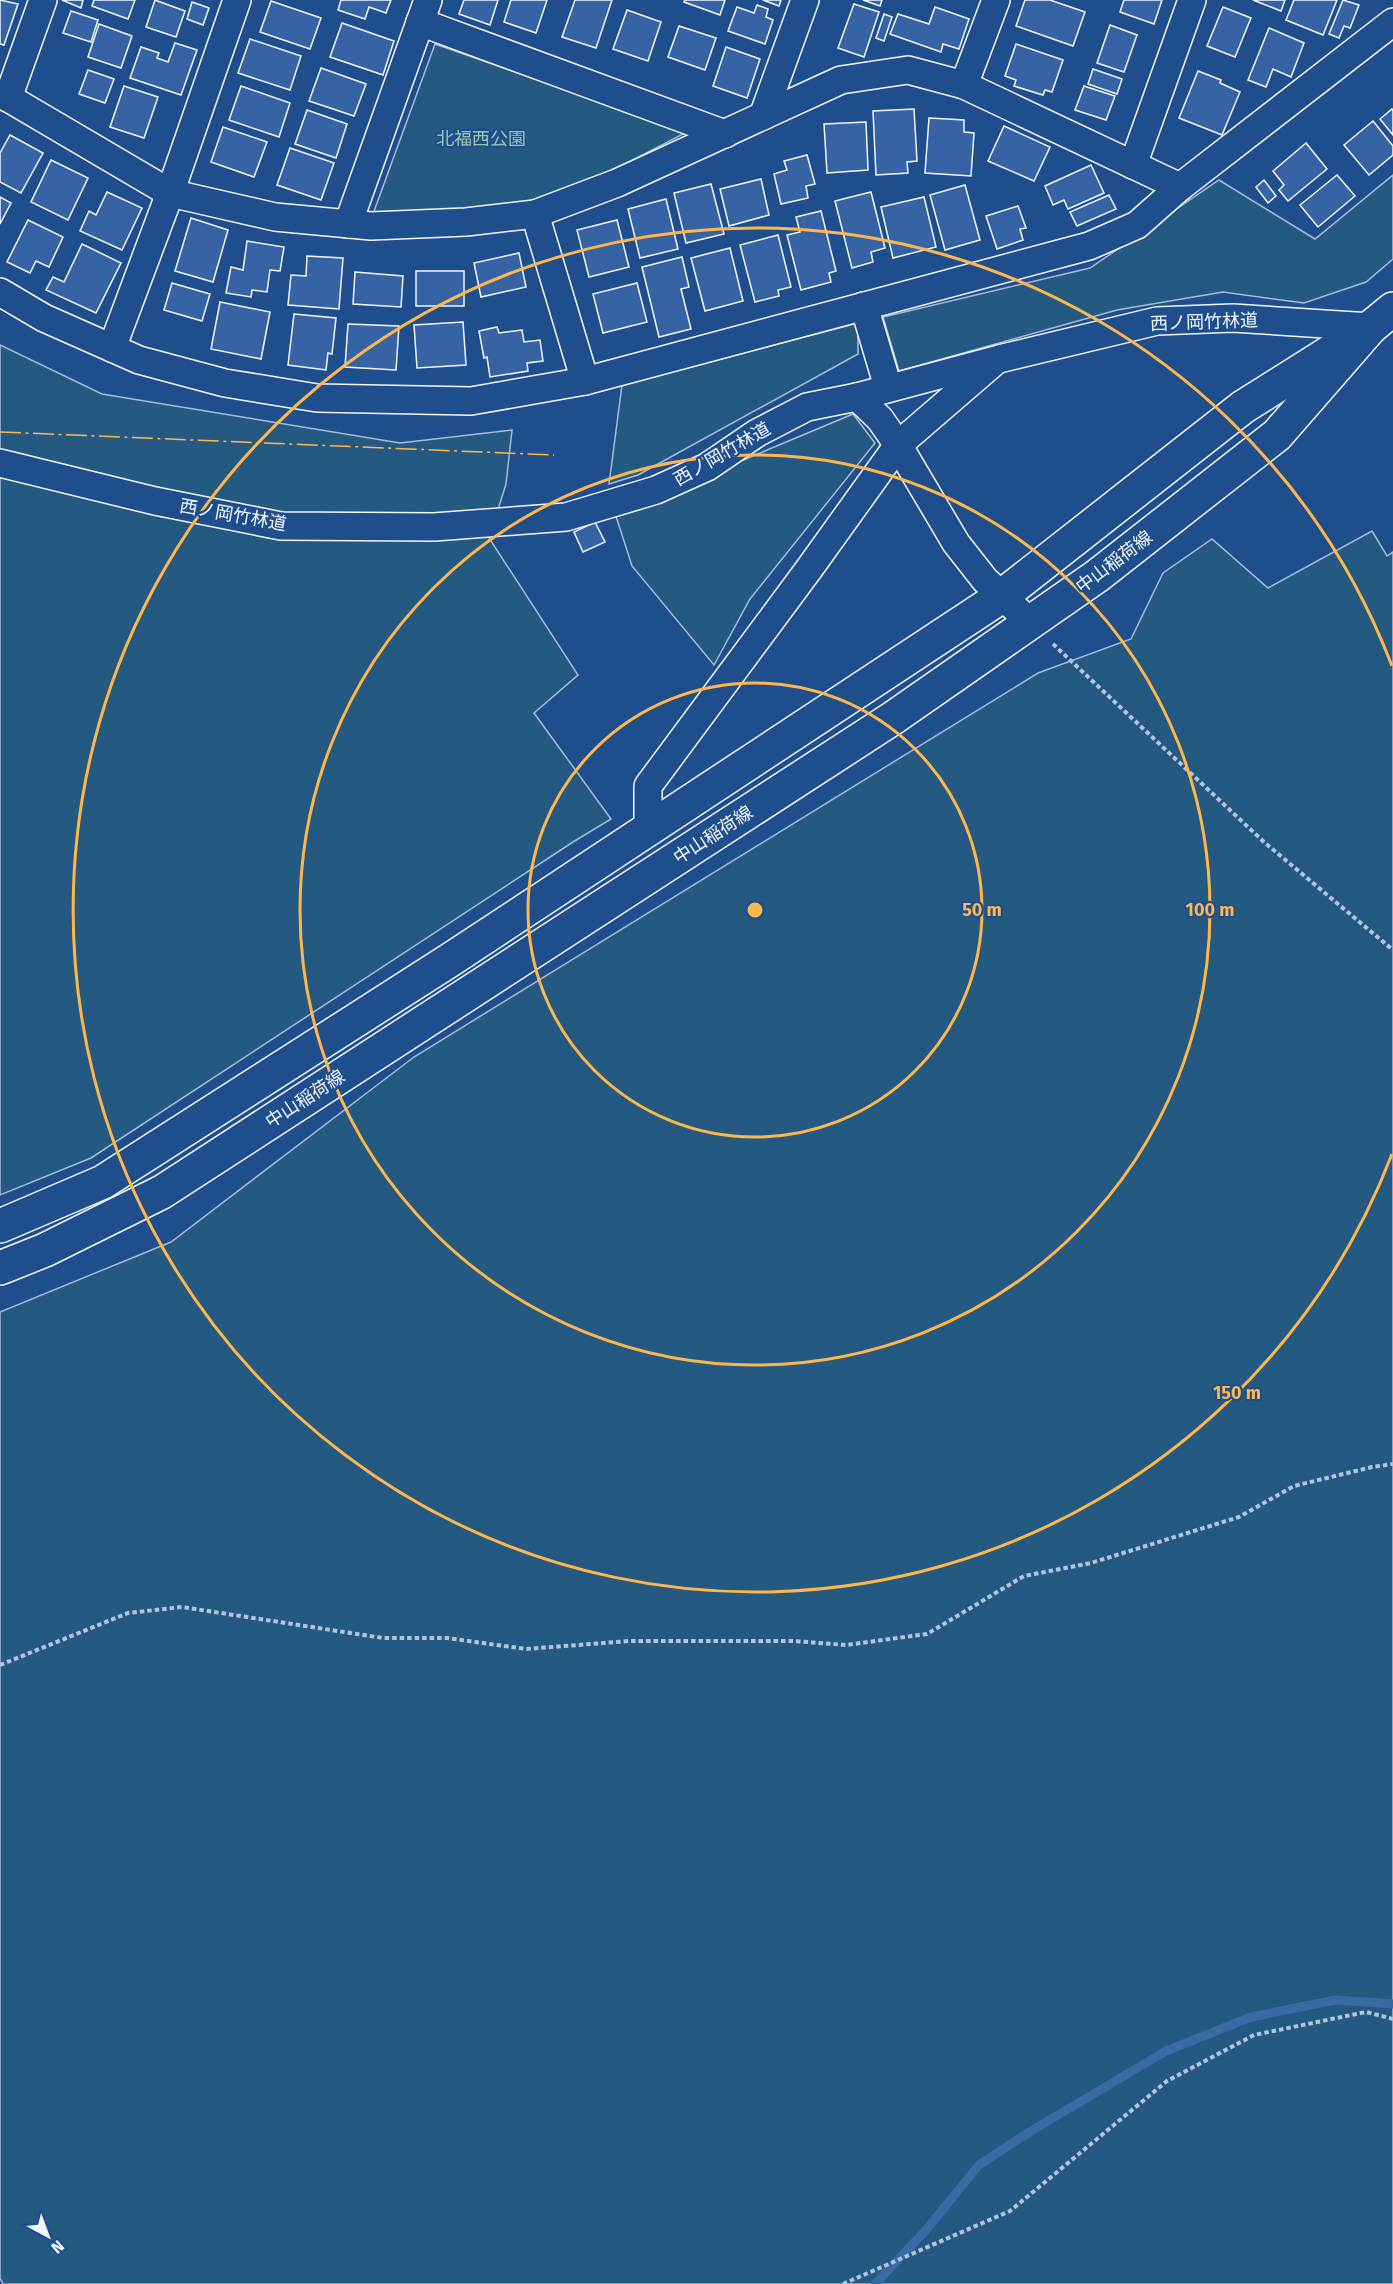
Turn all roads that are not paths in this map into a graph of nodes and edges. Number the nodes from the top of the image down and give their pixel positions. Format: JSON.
{"nodes":[{"id":1,"x":43,"y":0,"type":"edge"},
{"id":2,"x":237,"y":0,"type":"edge"},
{"id":3,"x":805,"y":0,"type":"edge"},
{"id":4,"x":996,"y":0,"type":"edge"},
{"id":5,"x":1192,"y":0,"type":"edge"},
{"id":6,"x":424,"y":11,"type":"edge"},
{"id":7,"x":1393,"y":22,"type":"edge"},
{"id":8,"x":964,"y":85,"type":"junction"},
{"id":9,"x":4,"y":95,"type":"edge"},
{"id":10,"x":763,"y":117,"type":"junction"},
{"id":11,"x":725,"y":134,"type":"junction"},
{"id":12,"x":1133,"y":165,"type":"junction"},
{"id":13,"x":1180,"y":187,"type":"junction"},
{"id":14,"x":170,"y":193,"type":"junction"},
{"id":15,"x":535,"y":214,"type":"junction"},
{"id":16,"x":348,"y":224,"type":"junction"},
{"id":17,"x":0,"y":292,"type":"edge"},
{"id":18,"x":864,"y":306,"type":"junction"},
{"id":19,"x":1386,"y":322,"type":"edge"},
{"id":20,"x":112,"y":348,"type":"junction"},
{"id":21,"x":999,"y":359,"type":"junction"},
{"id":22,"x":585,"y":381,"type":"junction"},
{"id":23,"x":888,"y":387,"type":"junction"},
{"id":24,"x":857,"y":397,"type":"junction"},
{"id":25,"x":898,"y":445,"type":"junction"},
{"id":26,"x":0,"y":463,"type":"edge"},
{"id":27,"x":1002,"y":596,"type":"junction"},
{"id":28,"x":1031,"y":623,"type":"junction"},
{"id":29,"x":648,"y":830,"type":"junction"},
{"id":30,"x":0,"y":1226,"type":"edge"},
{"id":31,"x":0,"y":1268,"type":"edge"}],
"edges":[{"from":1,"to":9,"type":"street"},
{"from":2,"to":14,"type":"street"},
{"from":3,"to":10,"type":"street"},
{"from":4,"to":8,"type":"street"},
{"from":5,"to":12,"type":"street"},
{"from":6,"to":11,"type":"street"},
{"from":6,"to":16,"type":"street"},
{"from":7,"to":13,"type":"street"},
{"from":8,"to":10,"type":"street"},
{"from":8,"to":12,"type":"street"},
{"from":9,"to":14,"type":"street"},
{"from":10,"to":11,"type":"street"},
{"from":11,"to":15,"type":"street"},
{"from":12,"to":13,"type":"street"},
{"from":13,"to":18,"type":"street"},
{"from":14,"to":16,"type":"street"},
{"from":14,"to":20,"type":"street"},
{"from":15,"to":16,"type":"street"},
{"from":15,"to":22,"type":"street"},
{"from":17,"to":20,"type":"street"},
{"from":18,"to":22,"type":"street"},
{"from":18,"to":23,"type":"street"},
{"from":19,"to":21,"type":"street","name":"西ノ岡竹林道"},
{"from":19,"to":27,"type":"main road"},
{"from":19,"to":28,"type":"main road","name":"中山稲荷線"},
{"from":20,"to":22,"type":"street"},
{"from":21,"to":23,"type":"street","name":"西ノ岡竹林道"},
{"from":21,"to":25,"type":"street"},
{"from":23,"to":24,"type":"street","name":"西ノ岡竹林道"},
{"from":24,"to":25,"type":"street"},
{"from":24,"to":26,"type":"street","name":"西ノ岡竹林道"},
{"from":25,"to":27,"type":"street"},
{"from":25,"to":29,"type":"street"},
{"from":27,"to":28,"type":"street"},
{"from":27,"to":29,"type":"main road"},
{"from":28,"to":31,"type":"main road","name":"中山稲荷線"},
{"from":29,"to":30,"type":"main road"}]}
